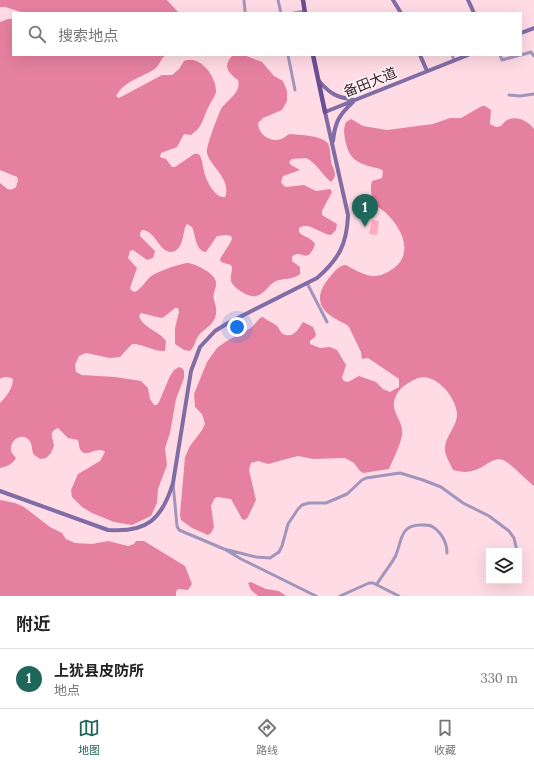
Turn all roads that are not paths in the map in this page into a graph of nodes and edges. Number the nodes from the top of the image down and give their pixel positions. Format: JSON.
{"nodes":[{"id":1,"x":244,"y":0,"type":"edge"},
{"id":2,"x":278,"y":0,"type":"edge"},
{"id":3,"x":303,"y":0,"type":"edge"},
{"id":4,"x":393,"y":0,"type":"edge"},
{"id":5,"x":468,"y":0,"type":"edge"},
{"id":6,"x":245,"y":11,"type":"dead end"},
{"id":7,"x":281,"y":12,"type":"edge"},
{"id":8,"x":305,"y":12,"type":"edge"},
{"id":9,"x":400,"y":12,"type":"edge"},
{"id":10,"x":474,"y":12,"type":"edge"},
{"id":11,"x":534,"y":28,"type":"edge"},
{"id":12,"x":522,"y":33,"type":"edge"},
{"id":13,"x":522,"y":55,"type":"edge"},
{"id":14,"x":288,"y":56,"type":"edge"},
{"id":15,"x":314,"y":56,"type":"edge"},
{"id":16,"x":420,"y":56,"type":"edge"},
{"id":17,"x":452,"y":56,"type":"edge"},
{"id":18,"x":465,"y":56,"type":"edge"},
{"id":19,"x":500,"y":56,"type":"edge"},
{"id":20,"x":517,"y":56,"type":"edge"},
{"id":21,"x":533,"y":56,"type":"edge"},
{"id":22,"x":454,"y":60,"type":"junction"},
{"id":23,"x":427,"y":71,"type":"junction"},
{"id":24,"x":319,"y":81,"type":"junction"},
{"id":25,"x":295,"y":90,"type":"dead end"},
{"id":26,"x":534,"y":94,"type":"edge"},
{"id":27,"x":509,"y":95,"type":"dead end"},
{"id":28,"x":354,"y":100,"type":"junction"},
{"id":29,"x":325,"y":112,"type":"junction"},
{"id":30,"x":332,"y":145,"type":"junction"},
{"id":31,"x":307,"y":283,"type":"junction"},
{"id":32,"x":327,"y":322,"type":"dead end"},
{"id":33,"x":173,"y":483,"type":"junction"},
{"id":34,"x":0,"y":491,"type":"edge"},
{"id":35,"x":517,"y":548,"type":"edge"},
{"id":36,"x":224,"y":549,"type":"junction"},
{"id":37,"x":447,"y":553,"type":"dead end"},
{"id":38,"x":377,"y":584,"type":"junction"},
{"id":39,"x":316,"y":596,"type":"edge"},
{"id":40,"x":340,"y":596,"type":"edge"},
{"id":41,"x":399,"y":596,"type":"edge"}],
"edges":[{"from":1,"to":6,"type":"street"},
{"from":2,"to":7,"type":"street"},
{"from":3,"to":8,"type":"main road"},
{"from":4,"to":9,"type":"main road"},
{"from":5,"to":10,"type":"main road"},
{"from":11,"to":12,"type":"main road"},
{"from":13,"to":21,"type":"street"},
{"from":14,"to":25,"type":"street"},
{"from":15,"to":24,"type":"main road"},
{"from":16,"to":23,"type":"main road"},
{"from":17,"to":22,"type":"street"},
{"from":18,"to":22,"type":"main road","name":"备田大道"},
{"from":19,"to":20,"type":"street"},
{"from":22,"to":23,"type":"main road","name":"备田大道"},
{"from":23,"to":28,"type":"main road","name":"备田大道"},
{"from":24,"to":28,"type":"main road"},
{"from":24,"to":29,"type":"main road"},
{"from":26,"to":27,"type":"street"},
{"from":28,"to":29,"type":"main road","name":"备田大道"},
{"from":28,"to":30,"type":"main road"},
{"from":29,"to":30,"type":"main road"},
{"from":30,"to":31,"type":"main road"},
{"from":31,"to":32,"type":"street"},
{"from":31,"to":33,"type":"main road"},
{"from":33,"to":34,"type":"main road"},
{"from":33,"to":36,"type":"street"},
{"from":35,"to":36,"type":"street"},
{"from":36,"to":39,"type":"street"},
{"from":37,"to":38,"type":"street"},
{"from":38,"to":40,"type":"street"},
{"from":38,"to":41,"type":"street"}]}
